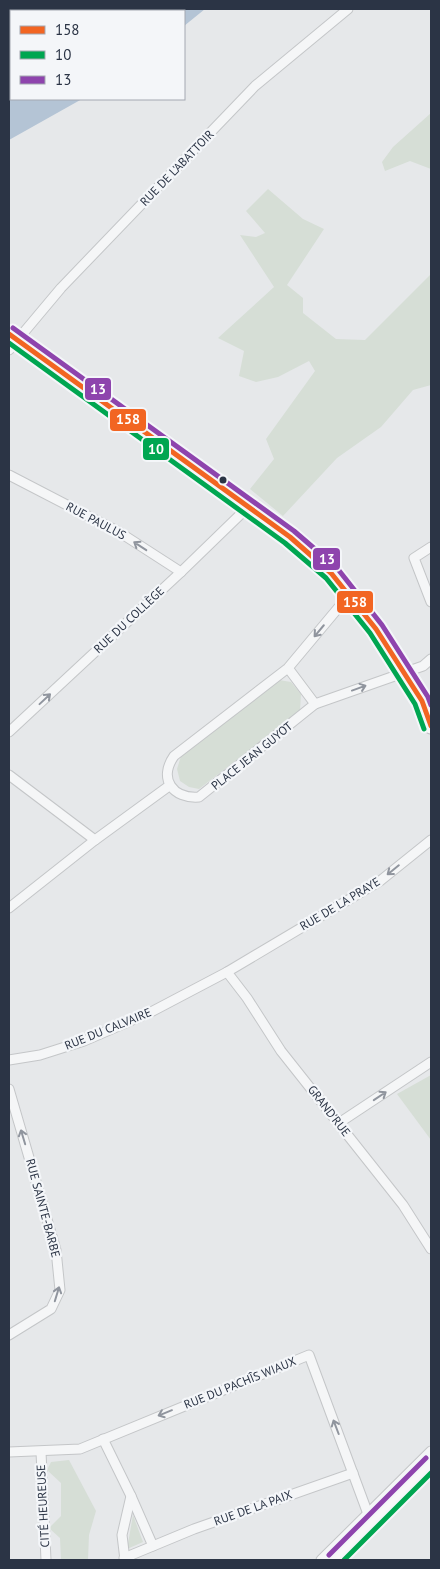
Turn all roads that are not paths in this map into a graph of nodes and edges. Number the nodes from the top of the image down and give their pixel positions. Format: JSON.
{"nodes":[{"id":1,"x":348,"y":9,"type":"edge"},
{"id":2,"x":12,"y":341,"type":"edge"},
{"id":3,"x":9,"y":475,"type":"edge"},
{"id":4,"x":248,"y":507,"type":"junction"},
{"id":5,"x":431,"y":547,"type":"edge"},
{"id":6,"x":181,"y":572,"type":"junction"},
{"id":7,"x":349,"y":595,"type":"junction"},
{"id":8,"x":431,"y":602,"type":"edge"},
{"id":9,"x":431,"y":659,"type":"edge"},
{"id":10,"x":288,"y":668,"type":"junction"},
{"id":11,"x":404,"y":673,"type":"junction"},
{"id":12,"x":315,"y":704,"type":"junction"},
{"id":13,"x":431,"y":726,"type":"edge"},
{"id":14,"x":9,"y":732,"type":"edge"},
{"id":15,"x":9,"y":775,"type":"edge"},
{"id":16,"x":169,"y":786,"type":"junction"},
{"id":17,"x":95,"y":840,"type":"junction"},
{"id":18,"x":431,"y":840,"type":"edge"},
{"id":19,"x":9,"y":908,"type":"edge"},
{"id":20,"x":227,"y":972,"type":"junction"},
{"id":21,"x":9,"y":1060,"type":"edge"},
{"id":22,"x":431,"y":1062,"type":"edge"},
{"id":23,"x":9,"y":1089,"type":"edge"},
{"id":24,"x":339,"y":1123,"type":"junction"},
{"id":25,"x":431,"y":1249,"type":"edge"},
{"id":26,"x":9,"y":1335,"type":"edge"},
{"id":27,"x":102,"y":1439,"type":"junction"},
{"id":28,"x":431,"y":1451,"type":"edge"},
{"id":29,"x":9,"y":1452,"type":"edge"},
{"id":30,"x":41,"y":1452,"type":"junction"},
{"id":31,"x":431,"y":1463,"type":"edge"},
{"id":32,"x":353,"y":1473,"type":"junction"},
{"id":33,"x":131,"y":1496,"type":"junction"},
{"id":34,"x":368,"y":1514,"type":"junction"},
{"id":35,"x":153,"y":1546,"type":"junction"},
{"id":36,"x":124,"y":1559,"type":"edge"},
{"id":37,"x":46,"y":1560,"type":"edge"},
{"id":38,"x":320,"y":1560,"type":"edge"},
{"id":39,"x":334,"y":1560,"type":"edge"}],
"edges":[{"from":1,"to":2,"type":"street","name":"RUE DE L'ABATTOIR"},
{"from":2,"to":4,"type":"main road"},
{"from":6,"to":3,"type":"street","name":"RUE PAULUS","one_way":true},
{"from":4,"to":6,"type":"street","name":"RUE DU COLLÈGE"},
{"from":4,"to":7,"type":"main road"},
{"from":5,"to":8,"type":"street"},
{"from":14,"to":6,"type":"street","name":"RUE DU COLLÈGE","one_way":true},
{"from":7,"to":10,"type":"street","one_way":true},
{"from":7,"to":11,"type":"main road"},
{"from":9,"to":11,"type":"street","name":"PLACE JEAN GUYOT"},
{"from":10,"to":12,"type":"street"},
{"from":10,"to":16,"type":"street"},
{"from":12,"to":11,"type":"street","name":"PLACE JEAN GUYOT","one_way":true},
{"from":11,"to":13,"type":"main road"},
{"from":12,"to":16,"type":"street","name":"PLACE JEAN GUYOT"},
{"from":15,"to":17,"type":"street"},
{"from":16,"to":17,"type":"street"},
{"from":17,"to":19,"type":"street"},
{"from":18,"to":20,"type":"street","name":"RUE DE LA PRAYE","one_way":true},
{"from":20,"to":21,"type":"street","name":"RUE DU CALVAIRE"},
{"from":20,"to":24,"type":"street","name":"GRAND'RUE"},
{"from":24,"to":22,"type":"street","one_way":true},
{"from":26,"to":23,"type":"street","name":"RUE SAINTE-BARBE","one_way":true},
{"from":24,"to":25,"type":"street","name":"GRAND'RUE"},
{"from":27,"to":30,"type":"street","name":"RUE DU PACHÎS WIAUX"},
{"from":32,"to":27,"type":"street","name":"RUE DU PACHÎS WIAUX","one_way":true},
{"from":27,"to":33,"type":"street"},
{"from":28,"to":34,"type":"street"},
{"from":29,"to":30,"type":"street","name":"RUE DU PACHÎS WIAUX"},
{"from":30,"to":37,"type":"street","name":"CITÉ HEUREUSE"},
{"from":31,"to":39,"type":"main road"},
{"from":32,"to":34,"type":"street","name":"RUE DU PACHÎS WIAUX"},
{"from":32,"to":35,"type":"street","name":"RUE DE LA PAIX"},
{"from":33,"to":35,"type":"street"},
{"from":33,"to":36,"type":"street"},
{"from":34,"to":38,"type":"street"},
{"from":35,"to":36,"type":"street","name":"RUE DE LA PAIX"}]}
